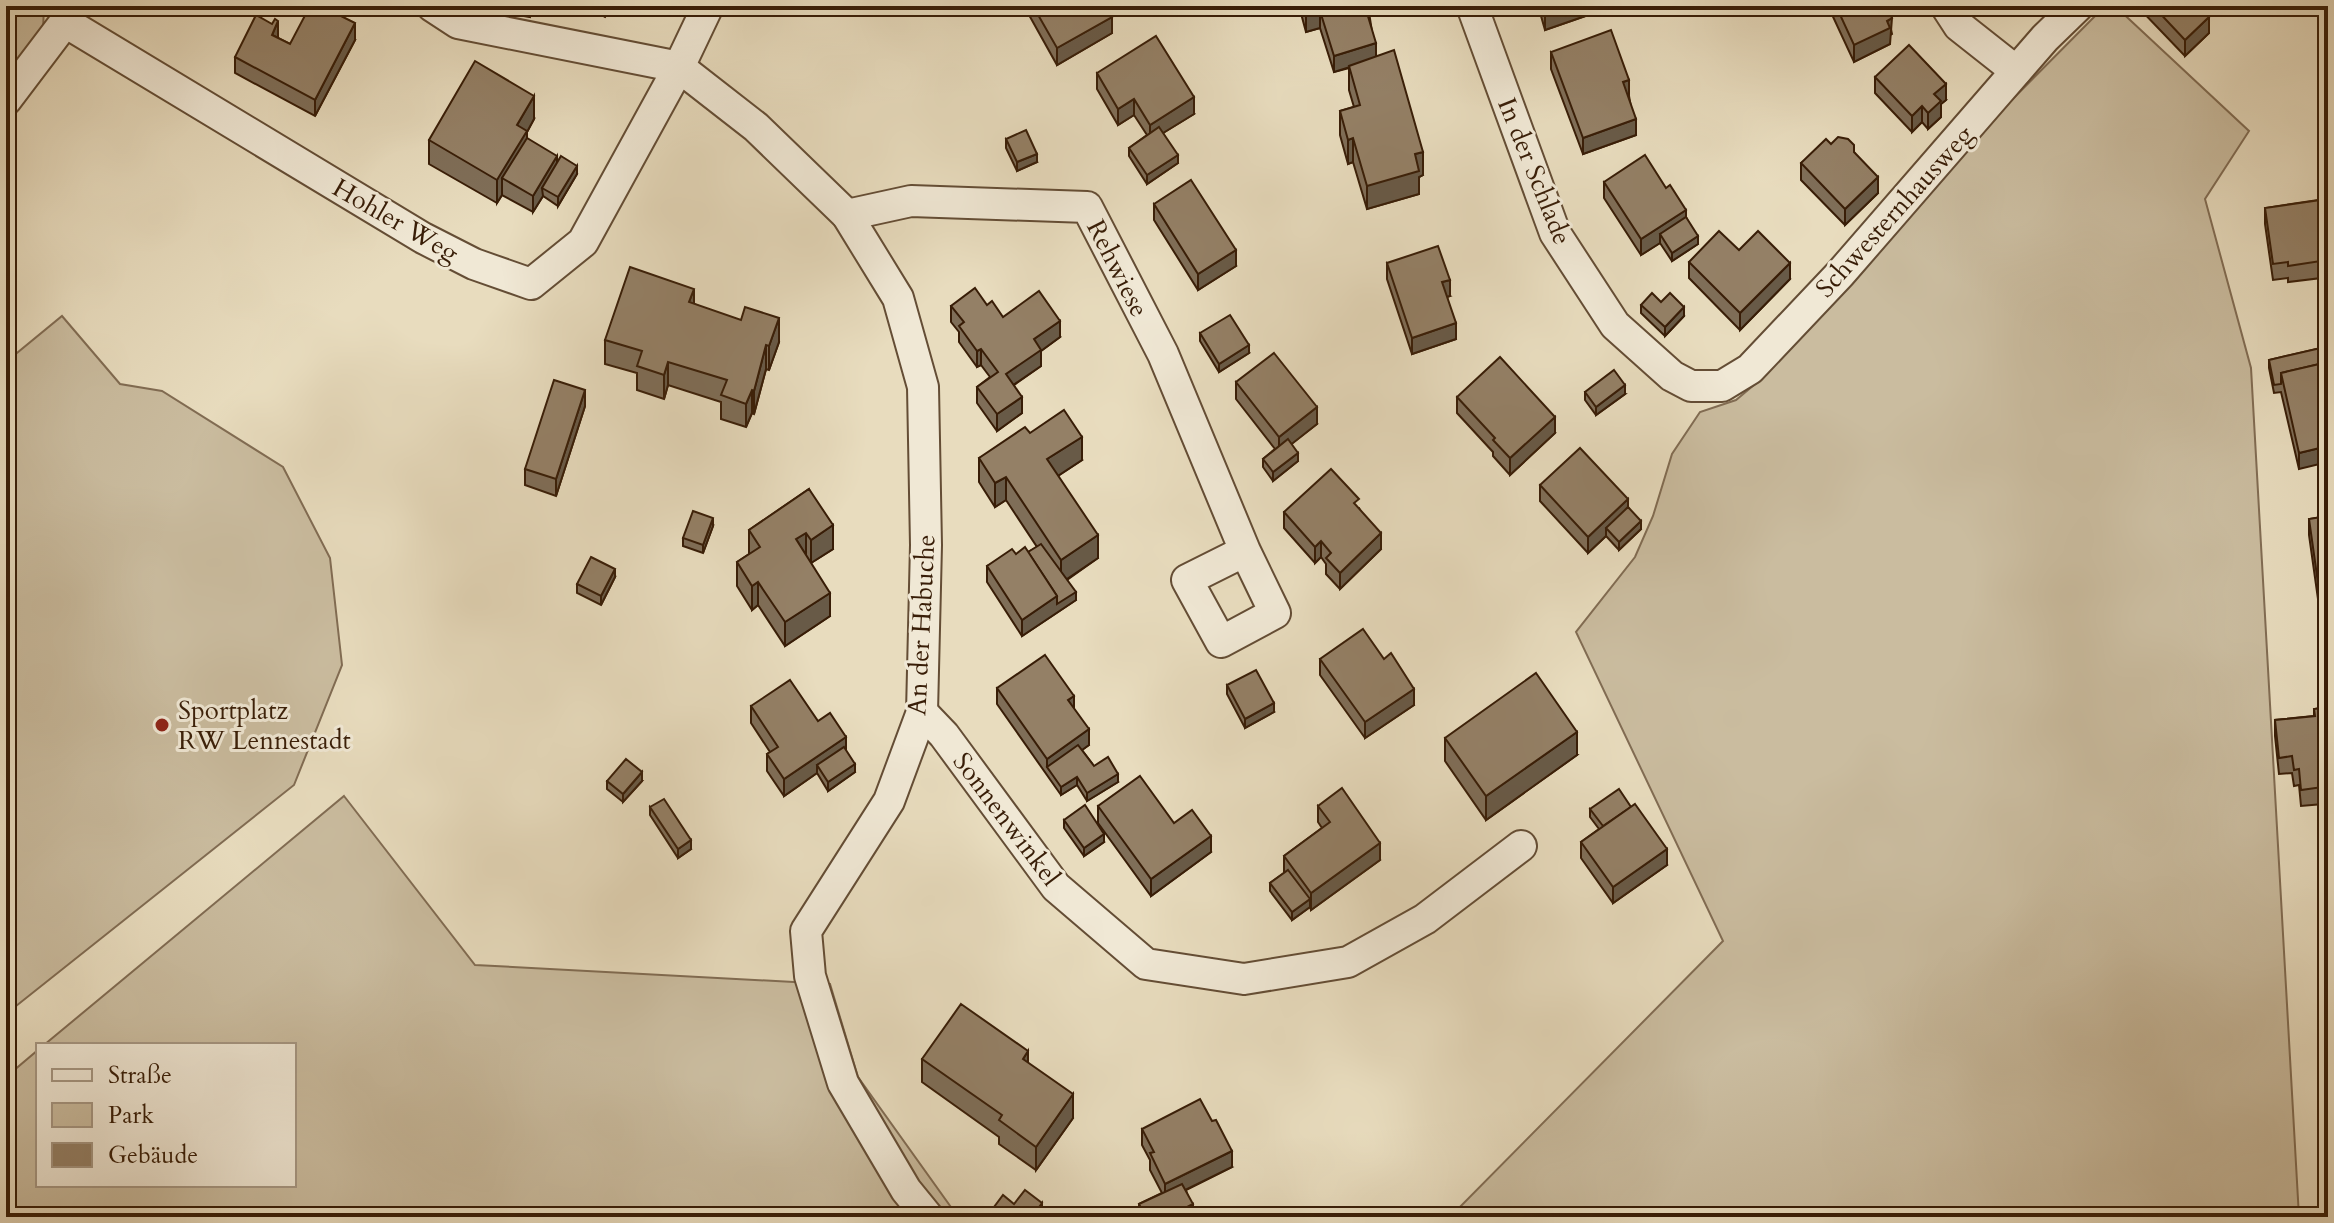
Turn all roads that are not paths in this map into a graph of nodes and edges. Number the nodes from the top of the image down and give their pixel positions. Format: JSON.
{"nodes":[{"id":1,"x":432,"y":6,"type":"edge"},
{"id":2,"x":708,"y":6,"type":"edge"},
{"id":3,"x":1472,"y":6,"type":"edge"},
{"id":4,"x":1946,"y":6,"type":"edge"},
{"id":5,"x":2078,"y":6,"type":"edge"},
{"id":6,"x":679,"y":67,"type":"junction"},
{"id":7,"x":2016,"y":71,"type":"junction"},
{"id":8,"x":6,"y":100,"type":"edge"},
{"id":9,"x":847,"y":215,"type":"junction"},
{"id":10,"x":1691,"y":386,"type":"joint"},
{"id":11,"x":1245,"y":551,"type":"dead end"},
{"id":12,"x":922,"y":712,"type":"junction"},
{"id":13,"x":1521,"y":846,"type":"dead end"},
{"id":14,"x":928,"y":1217,"type":"edge"}],
"edges":[{"from":1,"to":6,"type":"street"},
{"from":2,"to":6,"type":"street","name":"Hohler Weg"},
{"from":3,"to":10,"type":"street","name":"In der Schlade"},
{"from":4,"to":7,"type":"street"},
{"from":5,"to":7,"type":"street","name":"Schwesternhausweg"},
{"from":6,"to":8,"type":"street","name":"Hohler Weg"},
{"from":6,"to":9,"type":"street","name":"An der Habuche"},
{"from":7,"to":10,"type":"street","name":"Schwesternhausweg"},
{"from":9,"to":11,"type":"street","name":"Rehwiese"},
{"from":9,"to":12,"type":"street","name":"An der Habuche"},
{"from":12,"to":13,"type":"street","name":"Sonnenwinkel"},
{"from":12,"to":14,"type":"street","name":"An der Habuche"}]}
